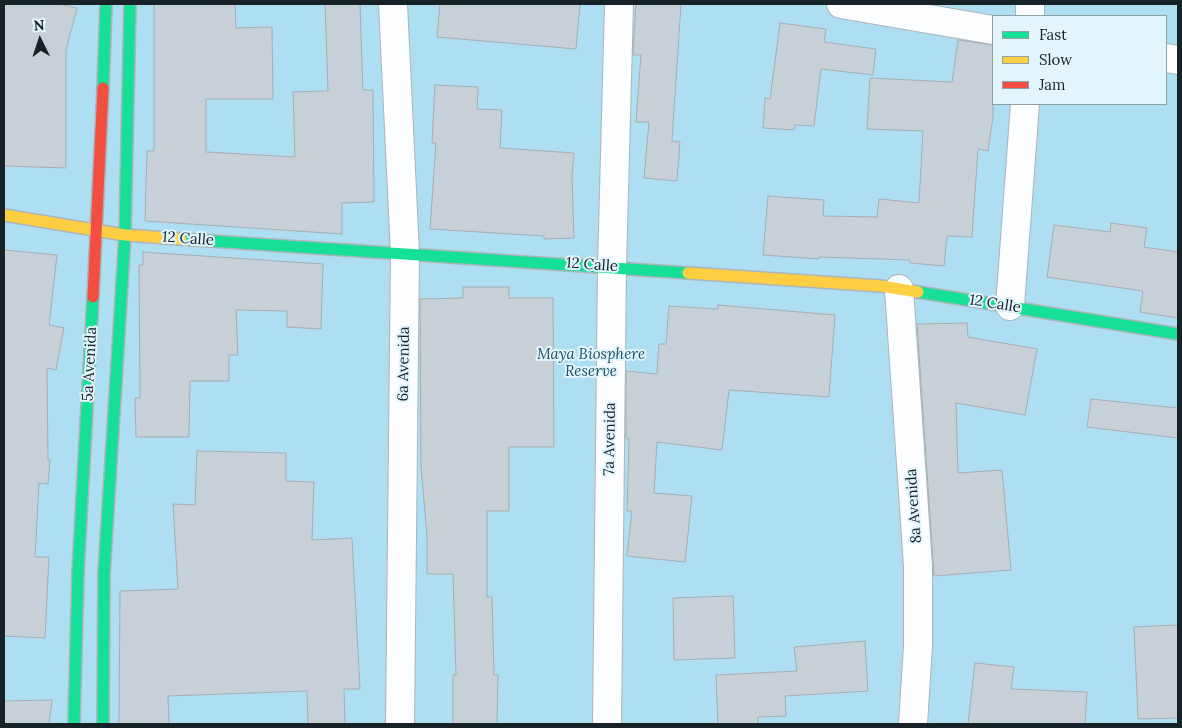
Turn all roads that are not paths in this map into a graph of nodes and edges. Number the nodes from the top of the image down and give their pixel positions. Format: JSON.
{"nodes":[{"id":1,"x":106,"y":4,"type":"edge"},
{"id":2,"x":130,"y":4,"type":"edge"},
{"id":3,"x":393,"y":4,"type":"edge"},
{"id":4,"x":619,"y":4,"type":"edge"},
{"id":5,"x":841,"y":4,"type":"edge"},
{"id":6,"x":992,"y":30,"type":"edge"},
{"id":7,"x":1025,"y":105,"type":"edge"},
{"id":8,"x":4,"y":214,"type":"edge"},
{"id":9,"x":98,"y":230,"type":"junction"},
{"id":10,"x":125,"y":235,"type":"junction"},
{"id":11,"x":405,"y":253,"type":"junction"},
{"id":12,"x":612,"y":267,"type":"junction"},
{"id":13,"x":899,"y":289,"type":"junction"},
{"id":14,"x":1010,"y":306,"type":"junction"},
{"id":15,"x":1178,"y":334,"type":"edge"},
{"id":16,"x":91,"y":573,"type":"junction"},
{"id":17,"x":74,"y":724,"type":"edge"},
{"id":18,"x":103,"y":724,"type":"edge"},
{"id":19,"x":400,"y":724,"type":"edge"},
{"id":20,"x":607,"y":724,"type":"edge"},
{"id":21,"x":913,"y":724,"type":"edge"}],
"edges":[{"from":1,"to":9,"type":"street","name":"5a Avenida"},
{"from":2,"to":10,"type":"street","name":"5a Avenida"},
{"from":3,"to":11,"type":"street","name":"6a Avenida"},
{"from":4,"to":12,"type":"street","name":"7a Avenida"},
{"from":5,"to":6,"type":"street"},
{"from":7,"to":14,"type":"street"},
{"from":8,"to":9,"type":"street","name":"12 Calle"},
{"from":9,"to":10,"type":"street","name":"12 Calle"},
{"from":9,"to":16,"type":"street","name":"5a Avenida"},
{"from":10,"to":11,"type":"street","name":"12 Calle"},
{"from":10,"to":16,"type":"street","name":"5a Avenida"},
{"from":11,"to":12,"type":"street","name":"12 Calle"},
{"from":11,"to":19,"type":"street","name":"6a Avenida"},
{"from":12,"to":13,"type":"street","name":"12 Calle"},
{"from":12,"to":20,"type":"street","name":"7a Avenida"},
{"from":13,"to":14,"type":"street","name":"12 Calle"},
{"from":13,"to":21,"type":"street","name":"8a Avenida"},
{"from":14,"to":15,"type":"street","name":"12 Calle"},
{"from":16,"to":17,"type":"street","name":"5a Avenida"},
{"from":16,"to":18,"type":"street","name":"5a Avenida"}]}
